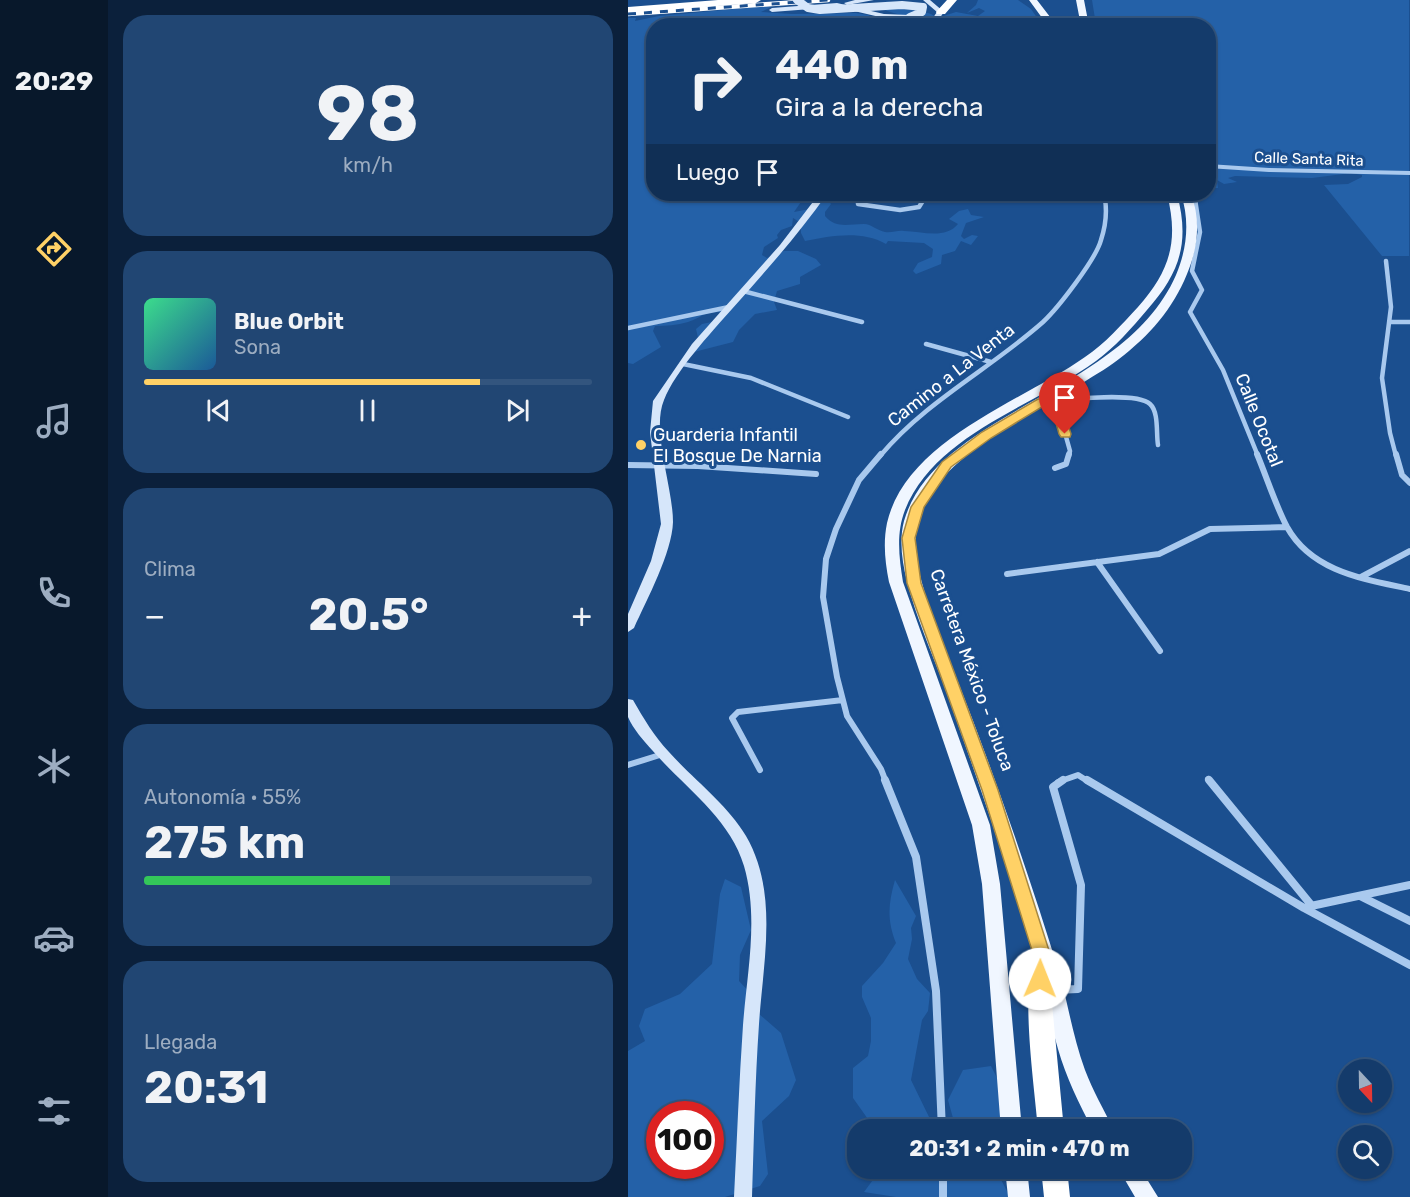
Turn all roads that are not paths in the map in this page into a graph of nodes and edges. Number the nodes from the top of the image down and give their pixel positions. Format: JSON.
{"nodes":[{"id":1,"x":697,"y":0,"type":"edge"},
{"id":2,"x":756,"y":0,"type":"edge"},
{"id":3,"x":797,"y":0,"type":"edge"},
{"id":4,"x":872,"y":0,"type":"edge"},
{"id":5,"x":926,"y":0,"type":"edge"},
{"id":6,"x":952,"y":0,"type":"edge"},
{"id":7,"x":1033,"y":0,"type":"edge"},
{"id":8,"x":1045,"y":0,"type":"edge"},
{"id":9,"x":1072,"y":0,"type":"edge"},
{"id":10,"x":1080,"y":4,"type":"edge"},
{"id":11,"x":787,"y":5,"type":"edge"},
{"id":12,"x":837,"y":5,"type":"junction"},
{"id":13,"x":628,"y":8,"type":"edge"},
{"id":14,"x":772,"y":10,"type":"dead end"},
{"id":15,"x":871,"y":12,"type":"junction"},
{"id":16,"x":941,"y":12,"type":"junction"},
{"id":17,"x":1043,"y":13,"type":"junction"},
{"id":18,"x":884,"y":16,"type":"joint"},
{"id":19,"x":910,"y":17,"type":"joint"},
{"id":20,"x":934,"y":18,"type":"edge"},
{"id":21,"x":1047,"y":18,"type":"edge"},
{"id":22,"x":1216,"y":167,"type":"edge"},
{"id":23,"x":1410,"y":173,"type":"edge"},
{"id":24,"x":817,"y":201,"type":"edge"},
{"id":25,"x":858,"y":201,"type":"edge"},
{"id":26,"x":923,"y":201,"type":"edge"},
{"id":27,"x":1105,"y":201,"type":"edge"},
{"id":28,"x":1174,"y":201,"type":"edge"},
{"id":29,"x":1188,"y":201,"type":"edge"},
{"id":30,"x":1197,"y":201,"type":"edge"},
{"id":31,"x":1386,"y":261,"type":"dead end"},
{"id":32,"x":743,"y":291,"type":"junction"},
{"id":33,"x":729,"y":307,"type":"junction"},
{"id":34,"x":862,"y":322,"type":"dead end"},
{"id":35,"x":1390,"y":322,"type":"junction"},
{"id":36,"x":1410,"y":322,"type":"edge"},
{"id":37,"x":628,"y":328,"type":"edge"},
{"id":38,"x":926,"y":345,"type":"dead end"},
{"id":39,"x":991,"y":362,"type":"junction"},
{"id":40,"x":683,"y":364,"type":"junction"},
{"id":41,"x":1049,"y":402,"type":"junction"},
{"id":42,"x":848,"y":417,"type":"dead end"},
{"id":43,"x":1158,"y":445,"type":"dead end"},
{"id":44,"x":660,"y":464,"type":"junction"},
{"id":45,"x":628,"y":465,"type":"edge"},
{"id":46,"x":1055,"y":468,"type":"dead end"},
{"id":47,"x":816,"y":474,"type":"dead end"},
{"id":48,"x":1410,"y":483,"type":"edge"},
{"id":49,"x":1287,"y":527,"type":"junction"},
{"id":50,"x":1410,"y":551,"type":"edge"},
{"id":51,"x":1097,"y":562,"type":"junction"},
{"id":52,"x":1007,"y":574,"type":"dead end"},
{"id":53,"x":1361,"y":577,"type":"junction"},
{"id":54,"x":1410,"y":589,"type":"edge"},
{"id":55,"x":628,"y":628,"type":"edge"},
{"id":56,"x":1160,"y":651,"type":"dead end"},
{"id":57,"x":843,"y":700,"type":"junction"},
{"id":58,"x":628,"y":703,"type":"edge"},
{"id":59,"x":631,"y":719,"type":"edge"},
{"id":60,"x":663,"y":754,"type":"junction"},
{"id":61,"x":628,"y":765,"type":"edge"},
{"id":62,"x":760,"y":770,"type":"dead end"},
{"id":63,"x":1208,"y":779,"type":"dead end"},
{"id":64,"x":1410,"y":885,"type":"edge"},
{"id":65,"x":1360,"y":895,"type":"junction"},
{"id":66,"x":1308,"y":907,"type":"junction"},
{"id":67,"x":1410,"y":921,"type":"edge"},
{"id":68,"x":1044,"y":960,"type":"junction"},
{"id":69,"x":1410,"y":965,"type":"edge"},
{"id":70,"x":1053,"y":990,"type":"junction"},
{"id":71,"x":942,"y":1119,"type":"edge"},
{"id":72,"x":1011,"y":1119,"type":"edge"},
{"id":73,"x":1050,"y":1119,"type":"edge"},
{"id":74,"x":1098,"y":1119,"type":"edge"},
{"id":75,"x":943,"y":1179,"type":"edge"},
{"id":76,"x":1017,"y":1179,"type":"edge"},
{"id":77,"x":1055,"y":1179,"type":"edge"},
{"id":78,"x":1135,"y":1179,"type":"edge"},
{"id":79,"x":743,"y":1197,"type":"edge"},
{"id":80,"x":943,"y":1197,"type":"edge"},
{"id":81,"x":1019,"y":1197,"type":"edge"},
{"id":82,"x":1057,"y":1197,"type":"edge"},
{"id":83,"x":1147,"y":1197,"type":"edge"}],
"edges":[{"from":1,"to":13,"type":"highway"},
{"from":2,"to":13,"type":"highway"},
{"from":3,"to":19,"type":"street","bridge":true},
{"from":4,"to":12,"type":"street"},
{"from":4,"to":15,"type":"street"},
{"from":5,"to":16,"type":"street"},
{"from":6,"to":16,"type":"highway"},
{"from":7,"to":17,"type":"main road"},
{"from":8,"to":17,"type":"main road"},
{"from":9,"to":10,"type":"main road"},
{"from":11,"to":12,"type":"street"},
{"from":11,"to":14,"type":"street"},
{"from":12,"to":15,"type":"street"},
{"from":15,"to":18,"type":"street"},
{"from":16,"to":20,"type":"street"},
{"from":17,"to":21,"type":"main road"},
{"from":18,"to":19,"type":"street"},
{"from":22,"to":23,"type":"street","name":"Calle Santa Rita"},
{"from":24,"to":32,"type":"street"},
{"from":25,"to":26,"type":"street"},
{"from":27,"to":39,"type":"street","name":"Camino a La Venta"},
{"from":28,"to":72,"type":"main road"},
{"from":29,"to":41,"type":"main road","name":"Carretera México - Toluca"},
{"from":30,"to":49,"type":"street","name":"Calle Ocotal"},
{"from":31,"to":35,"type":"street"},
{"from":32,"to":33,"type":"street"},
{"from":32,"to":34,"type":"street"},
{"from":33,"to":37,"type":"street"},
{"from":33,"to":40,"type":"street"},
{"from":35,"to":36,"type":"street"},
{"from":35,"to":48,"type":"street"},
{"from":38,"to":39,"type":"street"},
{"from":39,"to":57,"type":"street","name":"Camino a La Venta"},
{"from":40,"to":42,"type":"street"},
{"from":40,"to":44,"type":"street"},
{"from":41,"to":43,"type":"street"},
{"from":41,"to":46,"type":"street"},
{"from":41,"to":68,"type":"main road","name":"Carretera México - Toluca"},
{"from":44,"to":45,"type":"street"},
{"from":44,"to":47,"type":"street"},
{"from":44,"to":55,"type":"street"},
{"from":49,"to":51,"type":"street"},
{"from":49,"to":53,"type":"street","name":"Calle Ocotal"},
{"from":50,"to":53,"type":"street"},
{"from":51,"to":52,"type":"street"},
{"from":51,"to":56,"type":"street"},
{"from":53,"to":54,"type":"street","name":"Calle Ocotal"},
{"from":57,"to":62,"type":"street"},
{"from":57,"to":71,"type":"street","name":"Camino a La Venta"},
{"from":58,"to":59,"type":"street"},
{"from":59,"to":60,"type":"street"},
{"from":60,"to":61,"type":"street"},
{"from":60,"to":79,"type":"street"},
{"from":63,"to":66,"type":"street"},
{"from":64,"to":65,"type":"street"},
{"from":65,"to":66,"type":"street"},
{"from":65,"to":67,"type":"street"},
{"from":66,"to":69,"type":"street"},
{"from":66,"to":70,"type":"street"},
{"from":68,"to":70,"type":"main road","name":"Carretera México - Toluca"},
{"from":68,"to":73,"type":"highway"},
{"from":70,"to":74,"type":"main road","name":"Carretera México - Toluca"},
{"from":75,"to":80,"type":"street"},
{"from":76,"to":81,"type":"main road"},
{"from":77,"to":82,"type":"highway"},
{"from":78,"to":83,"type":"main road"}]}
